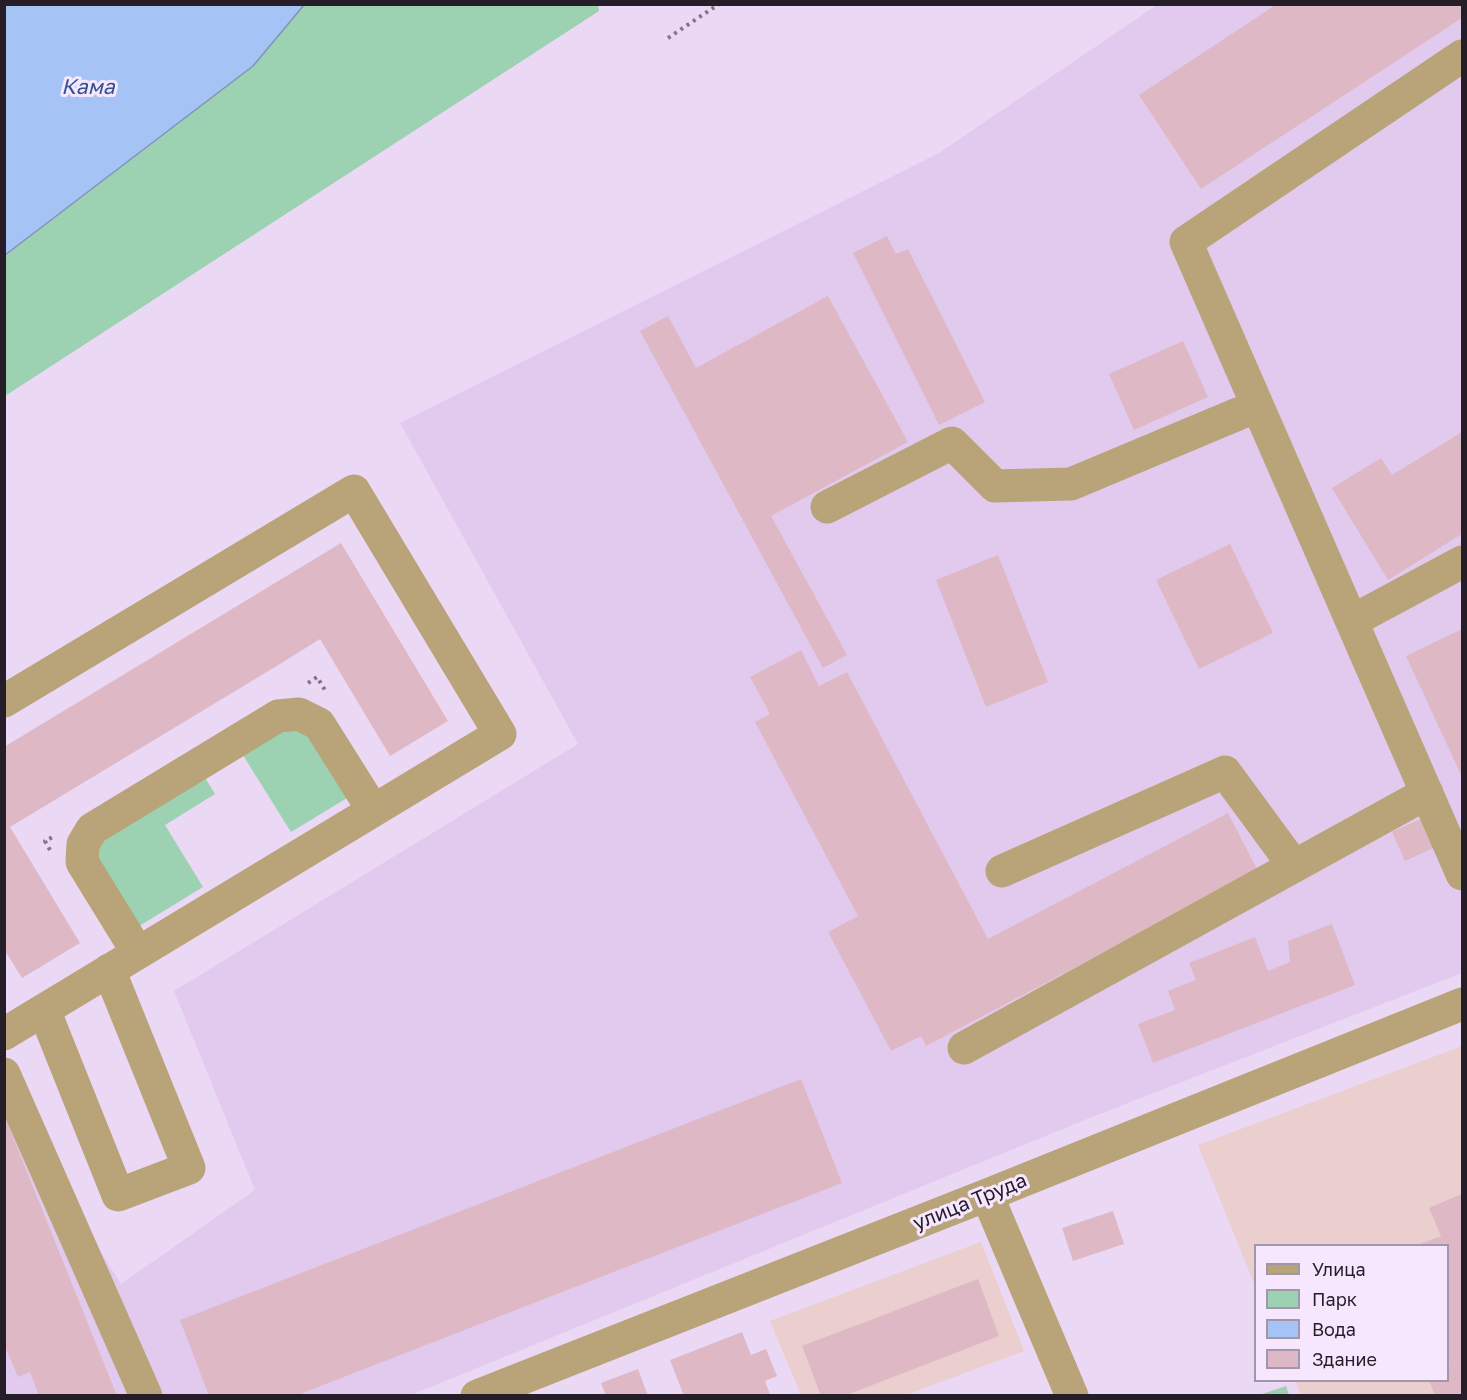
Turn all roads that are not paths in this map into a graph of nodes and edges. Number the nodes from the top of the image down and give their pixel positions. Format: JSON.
{"nodes":[{"id":1,"x":1462,"y":56,"type":"edge"},
{"id":2,"x":1257,"y":406,"type":"junction"},
{"id":3,"x":827,"y":507,"type":"dead end"},
{"id":4,"x":1462,"y":562,"type":"edge"},
{"id":5,"x":1352,"y":621,"type":"junction"},
{"id":6,"x":4,"y":701,"type":"edge"},
{"id":7,"x":1427,"y":793,"type":"junction"},
{"id":8,"x":374,"y":810,"type":"junction"},
{"id":9,"x":1294,"y":867,"type":"junction"},
{"id":10,"x":1002,"y":871,"type":"dead end"},
{"id":11,"x":1462,"y":874,"type":"edge"},
{"id":12,"x":138,"y":953,"type":"junction"},
{"id":13,"x":109,"y":970,"type":"junction"},
{"id":14,"x":1462,"y":1004,"type":"edge"},
{"id":15,"x":44,"y":1010,"type":"junction"},
{"id":16,"x":4,"y":1034,"type":"edge"},
{"id":17,"x":964,"y":1048,"type":"dead end"},
{"id":18,"x":4,"y":1074,"type":"edge"},
{"id":19,"x":987,"y":1195,"type":"junction"},
{"id":20,"x":146,"y":1395,"type":"edge"},
{"id":21,"x":477,"y":1395,"type":"edge"},
{"id":22,"x":1072,"y":1395,"type":"edge"}],
"edges":[{"from":1,"to":2,"type":"street"},
{"from":2,"to":3,"type":"street"},
{"from":2,"to":5,"type":"street"},
{"from":4,"to":5,"type":"street"},
{"from":5,"to":7,"type":"street"},
{"from":6,"to":8,"type":"street"},
{"from":7,"to":9,"type":"street"},
{"from":7,"to":11,"type":"street"},
{"from":8,"to":12,"type":"street"},
{"from":8,"to":12,"type":"street"},
{"from":9,"to":10,"type":"street"},
{"from":9,"to":17,"type":"street"},
{"from":12,"to":13,"type":"street"},
{"from":13,"to":15,"type":"street"},
{"from":13,"to":15,"type":"street"},
{"from":14,"to":19,"type":"street","name":"улица Труда"},
{"from":15,"to":16,"type":"street"},
{"from":18,"to":20,"type":"street"},
{"from":19,"to":21,"type":"street","name":"улица Труда"},
{"from":19,"to":22,"type":"street"}]}
